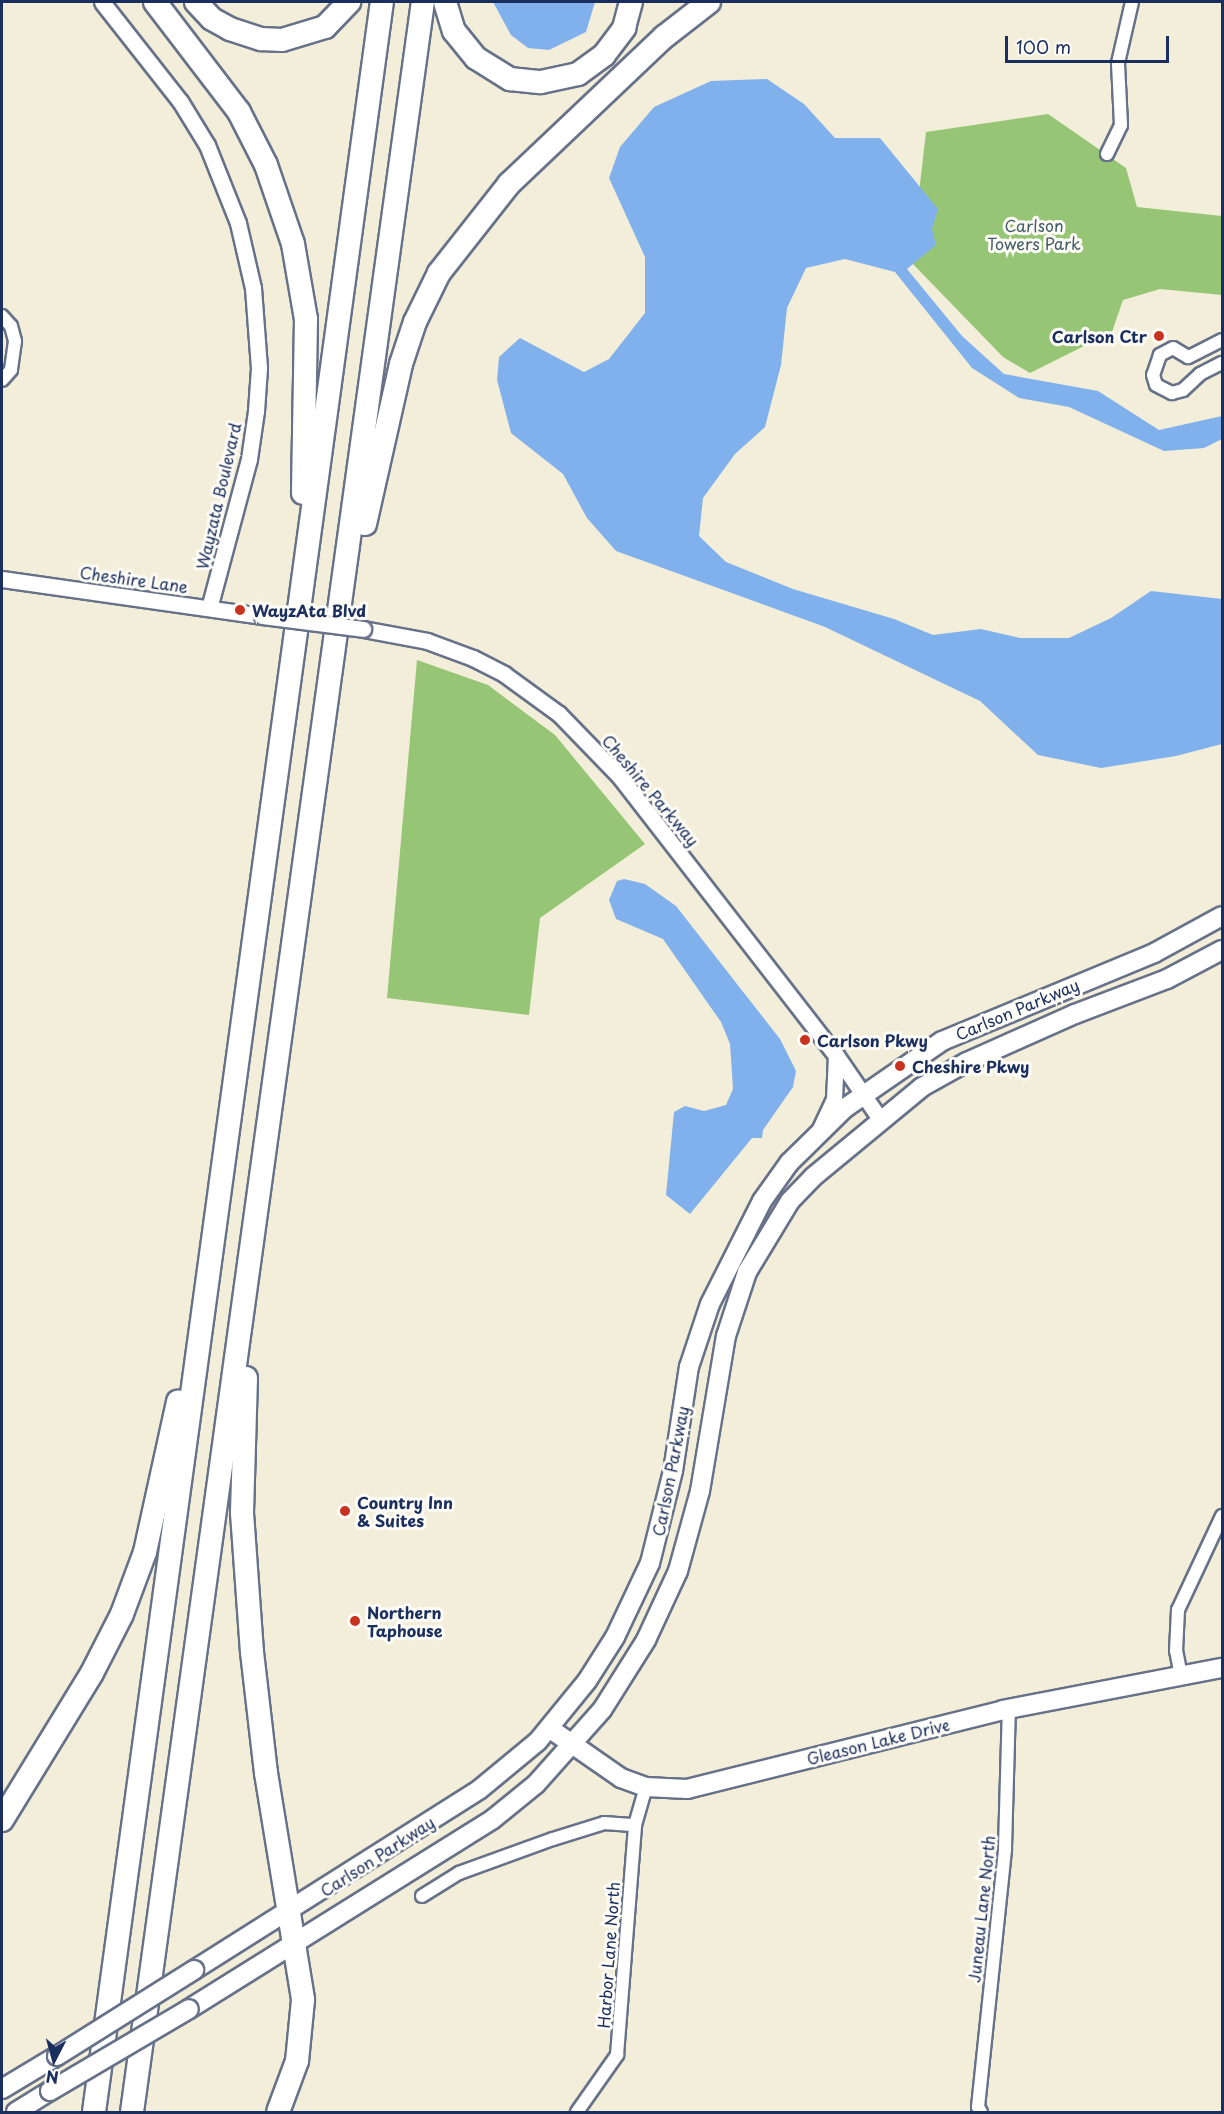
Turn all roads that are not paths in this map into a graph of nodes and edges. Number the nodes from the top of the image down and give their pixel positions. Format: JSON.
{"nodes":[{"id":1,"x":102,"y":2,"type":"edge"},
{"id":2,"x":155,"y":2,"type":"edge"},
{"id":3,"x":196,"y":2,"type":"edge"},
{"id":4,"x":349,"y":2,"type":"edge"},
{"id":5,"x":382,"y":2,"type":"edge"},
{"id":6,"x":423,"y":2,"type":"edge"},
{"id":7,"x":446,"y":2,"type":"edge"},
{"id":8,"x":631,"y":2,"type":"edge"},
{"id":9,"x":709,"y":2,"type":"edge"},
{"id":10,"x":1132,"y":2,"type":"edge"},
{"id":11,"x":1107,"y":154,"type":"dead end"},
{"id":12,"x":2,"y":316,"type":"edge"},
{"id":13,"x":1222,"y":339,"type":"edge"},
{"id":14,"x":1188,"y":357,"type":"junction"},
{"id":15,"x":1222,"y":363,"type":"edge"},
{"id":16,"x":1200,"y":374,"type":"junction"},
{"id":17,"x":2,"y":381,"type":"edge"},
{"id":18,"x":2,"y":579,"type":"edge"},
{"id":19,"x":342,"y":590,"type":"junction"},
{"id":20,"x":300,"y":600,"type":"junction"},
{"id":21,"x":209,"y":608,"type":"junction"},
{"id":22,"x":262,"y":616,"type":"joint"},
{"id":23,"x":1222,"y":916,"type":"edge"},
{"id":24,"x":1222,"y":950,"type":"edge"},
{"id":25,"x":836,"y":1055,"type":"junction"},
{"id":26,"x":863,"y":1094,"type":"junction"},
{"id":27,"x":880,"y":1119,"type":"junction"},
{"id":28,"x":817,"y":1136,"type":"junction"},
{"id":29,"x":255,"y":1226,"type":"junction"},
{"id":30,"x":213,"y":1227,"type":"junction"},
{"id":31,"x":1222,"y":1516,"type":"edge"},
{"id":32,"x":1222,"y":1668,"type":"edge"},
{"id":33,"x":1181,"y":1676,"type":"junction"},
{"id":34,"x":1009,"y":1708,"type":"junction"},
{"id":35,"x":549,"y":1728,"type":"junction"},
{"id":36,"x":572,"y":1744,"type":"junction"},
{"id":37,"x":646,"y":1787,"type":"junction"},
{"id":38,"x":2,"y":1820,"type":"edge"},
{"id":39,"x":635,"y":1825,"type":"junction"},
{"id":40,"x":422,"y":1896,"type":"dead end"},
{"id":41,"x":291,"y":1912,"type":"junction"},
{"id":42,"x":296,"y":1945,"type":"junction"},
{"id":43,"x":2,"y":2089,"type":"edge"},
{"id":44,"x":16,"y":2112,"type":"edge"},
{"id":45,"x":94,"y":2112,"type":"edge"},
{"id":46,"x":132,"y":2112,"type":"edge"},
{"id":47,"x":278,"y":2112,"type":"edge"},
{"id":48,"x":574,"y":2112,"type":"edge"},
{"id":49,"x":981,"y":2112,"type":"edge"}],
"edges":[{"from":1,"to":21,"type":"street","name":"Wayzata Boulevard"},
{"from":2,"to":20,"type":"highway"},
{"from":3,"to":4,"type":"highway"},
{"from":5,"to":20,"type":"highway"},
{"from":6,"to":19,"type":"highway"},
{"from":7,"to":8,"type":"highway"},
{"from":9,"to":19,"type":"highway"},
{"from":10,"to":11,"type":"street"},
{"from":12,"to":17,"type":"street"},
{"from":13,"to":14,"type":"street"},
{"from":14,"to":16,"type":"street"},
{"from":14,"to":16,"type":"street"},
{"from":15,"to":16,"type":"street"},
{"from":18,"to":21,"type":"street","name":"Cheshire Lane"},
{"from":19,"to":29,"type":"highway"},
{"from":20,"to":30,"type":"highway"},
{"from":21,"to":22,"type":"street","name":"Cheshire Lane"},
{"from":22,"to":25,"type":"street","name":"Cheshire Parkway","bridge":true},
{"from":23,"to":26,"type":"main road","name":"Carlson Parkway"},
{"from":24,"to":27,"type":"main road","name":"Carlson Parkway"},
{"from":25,"to":26,"type":"street","name":"Cheshire Parkway"},
{"from":25,"to":28,"type":"street"},
{"from":26,"to":27,"type":"street","name":"Cheshire Parkway"},
{"from":26,"to":28,"type":"main road","name":"Carlson Parkway"},
{"from":27,"to":36,"type":"main road","name":"Carlson Parkway"},
{"from":28,"to":35,"type":"main road","name":"Carlson Parkway"},
{"from":29,"to":41,"type":"highway"},
{"from":29,"to":46,"type":"highway"},
{"from":30,"to":38,"type":"highway"},
{"from":30,"to":45,"type":"highway"},
{"from":31,"to":33,"type":"street"},
{"from":32,"to":33,"type":"main road","name":"Gleason Lake Drive"},
{"from":33,"to":34,"type":"main road","name":"Gleason Lake Drive"},
{"from":34,"to":37,"type":"main road","name":"Gleason Lake Drive"},
{"from":34,"to":49,"type":"street","name":"Juneau Lane North"},
{"from":35,"to":36,"type":"main road","name":"Gleason Lake Drive"},
{"from":35,"to":41,"type":"main road","name":"Carlson Parkway"},
{"from":36,"to":37,"type":"main road","name":"Gleason Lake Drive"},
{"from":36,"to":42,"type":"main road","name":"Carlson Parkway"},
{"from":37,"to":39,"type":"street","name":"Harbor Lane North"},
{"from":39,"to":40,"type":"street"},
{"from":39,"to":48,"type":"street","name":"Harbor Lane North"},
{"from":41,"to":42,"type":"highway"},
{"from":41,"to":43,"type":"main road","name":"Carlson Parkway","bridge":true},
{"from":42,"to":44,"type":"main road","name":"Carlson Parkway","bridge":true},
{"from":42,"to":47,"type":"highway"}]}
